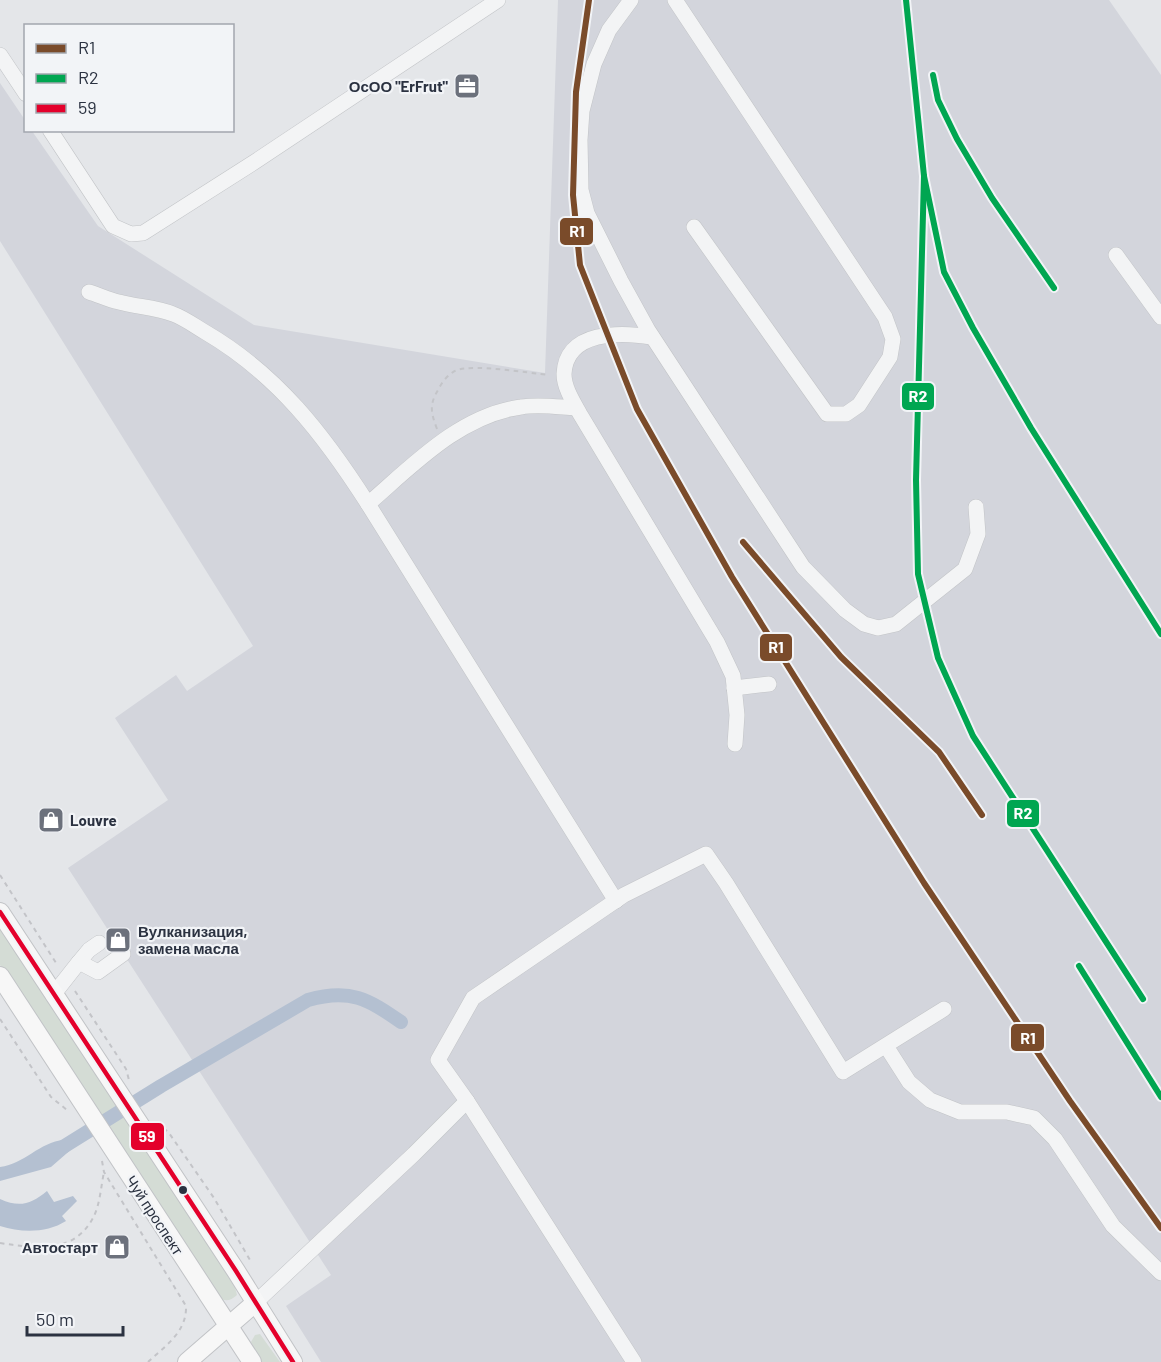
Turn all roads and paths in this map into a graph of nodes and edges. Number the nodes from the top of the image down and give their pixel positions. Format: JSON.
{"nodes":[{"id":1,"x":498,"y":0,"type":"edge"},
{"id":2,"x":631,"y":0,"type":"edge"},
{"id":3,"x":675,"y":0,"type":"edge"},
{"id":4,"x":0,"y":56,"type":"edge"},
{"id":5,"x":24,"y":91,"type":"edge"},
{"id":6,"x":51,"y":132,"type":"edge"},
{"id":7,"x":694,"y":227,"type":"dead end"},
{"id":8,"x":1116,"y":255,"type":"dead end"},
{"id":9,"x":89,"y":292,"type":"dead end"},
{"id":10,"x":1161,"y":317,"type":"edge"},
{"id":11,"x":652,"y":337,"type":"junction"},
{"id":12,"x":564,"y":376,"type":"junction"},
{"id":13,"x":576,"y":408,"type":"junction"},
{"id":14,"x":431,"y":451,"type":"junction"},
{"id":15,"x":368,"y":504,"type":"junction"},
{"id":16,"x":976,"y":507,"type":"dead end"},
{"id":17,"x":769,"y":684,"type":"dead end"},
{"id":18,"x":734,"y":688,"type":"junction"},
{"id":19,"x":735,"y":744,"type":"dead end"},
{"id":20,"x":616,"y":901,"type":"junction"},
{"id":21,"x":0,"y":912,"type":"edge"},
{"id":22,"x":99,"y":943,"type":"dead end"},
{"id":23,"x":123,"y":954,"type":"dead end"},
{"id":24,"x":79,"y":962,"type":"junction"},
{"id":25,"x":0,"y":976,"type":"edge"},
{"id":26,"x":54,"y":995,"type":"junction"},
{"id":27,"x":944,"y":1008,"type":"dead end"},
{"id":28,"x":0,"y":1019,"type":"edge"},
{"id":29,"x":886,"y":1046,"type":"junction"},
{"id":30,"x":467,"y":1101,"type":"junction"},
{"id":31,"x":76,"y":1107,"type":"junction"},
{"id":32,"x":149,"y":1126,"type":"junction"},
{"id":33,"x":107,"y":1156,"type":"junction"},
{"id":34,"x":104,"y":1172,"type":"junction"},
{"id":35,"x":0,"y":1243,"type":"edge"},
{"id":36,"x":250,"y":1260,"type":"dead end"},
{"id":37,"x":1161,"y":1273,"type":"edge"},
{"id":38,"x":255,"y":1303,"type":"junction"},
{"id":39,"x":228,"y":1326,"type":"junction"},
{"id":40,"x":148,"y":1362,"type":"edge"},
{"id":41,"x":187,"y":1362,"type":"edge"},
{"id":42,"x":252,"y":1362,"type":"edge"},
{"id":43,"x":293,"y":1362,"type":"edge"},
{"id":44,"x":634,"y":1362,"type":"edge"}],
"edges":[{"from":1,"to":6,"type":"lane"},
{"from":2,"to":11,"type":"lane"},
{"from":3,"to":7,"type":"lane"},
{"from":4,"to":5,"type":"lane"},
{"from":8,"to":10,"type":"lane"},
{"from":9,"to":15,"type":"lane"},
{"from":11,"to":12,"type":"lane"},
{"from":11,"to":16,"type":"lane"},
{"from":12,"to":13,"type":"lane"},
{"from":12,"to":14,"type":"path"},
{"from":13,"to":14,"type":"lane"},
{"from":13,"to":18,"type":"lane"},
{"from":14,"to":15,"type":"lane"},
{"from":15,"to":20,"type":"lane"},
{"from":17,"to":18,"type":"lane"},
{"from":18,"to":19,"type":"lane"},
{"from":20,"to":29,"type":"lane"},
{"from":20,"to":30,"type":"lane"},
{"from":21,"to":26,"type":"main road"},
{"from":22,"to":24,"type":"lane"},
{"from":23,"to":24,"type":"lane"},
{"from":24,"to":26,"type":"lane"},
{"from":25,"to":31,"type":"main road","name":"Чуй проспект"},
{"from":26,"to":32,"type":"main road"},
{"from":27,"to":29,"type":"lane"},
{"from":28,"to":31,"type":"path"},
{"from":29,"to":37,"type":"lane"},
{"from":30,"to":38,"type":"lane"},
{"from":30,"to":44,"type":"lane"},
{"from":31,"to":33,"type":"main road","name":"Чуй проспект"},
{"from":32,"to":36,"type":"path"},
{"from":32,"to":38,"type":"main road"},
{"from":33,"to":34,"type":"path"},
{"from":33,"to":39,"type":"main road","name":"Чуй проспект"},
{"from":34,"to":35,"type":"path"},
{"from":34,"to":40,"type":"path"},
{"from":38,"to":39,"type":"main road"},
{"from":38,"to":43,"type":"main road"},
{"from":39,"to":41,"type":"main road"},
{"from":39,"to":42,"type":"main road","name":"Чуй проспект"}]}
